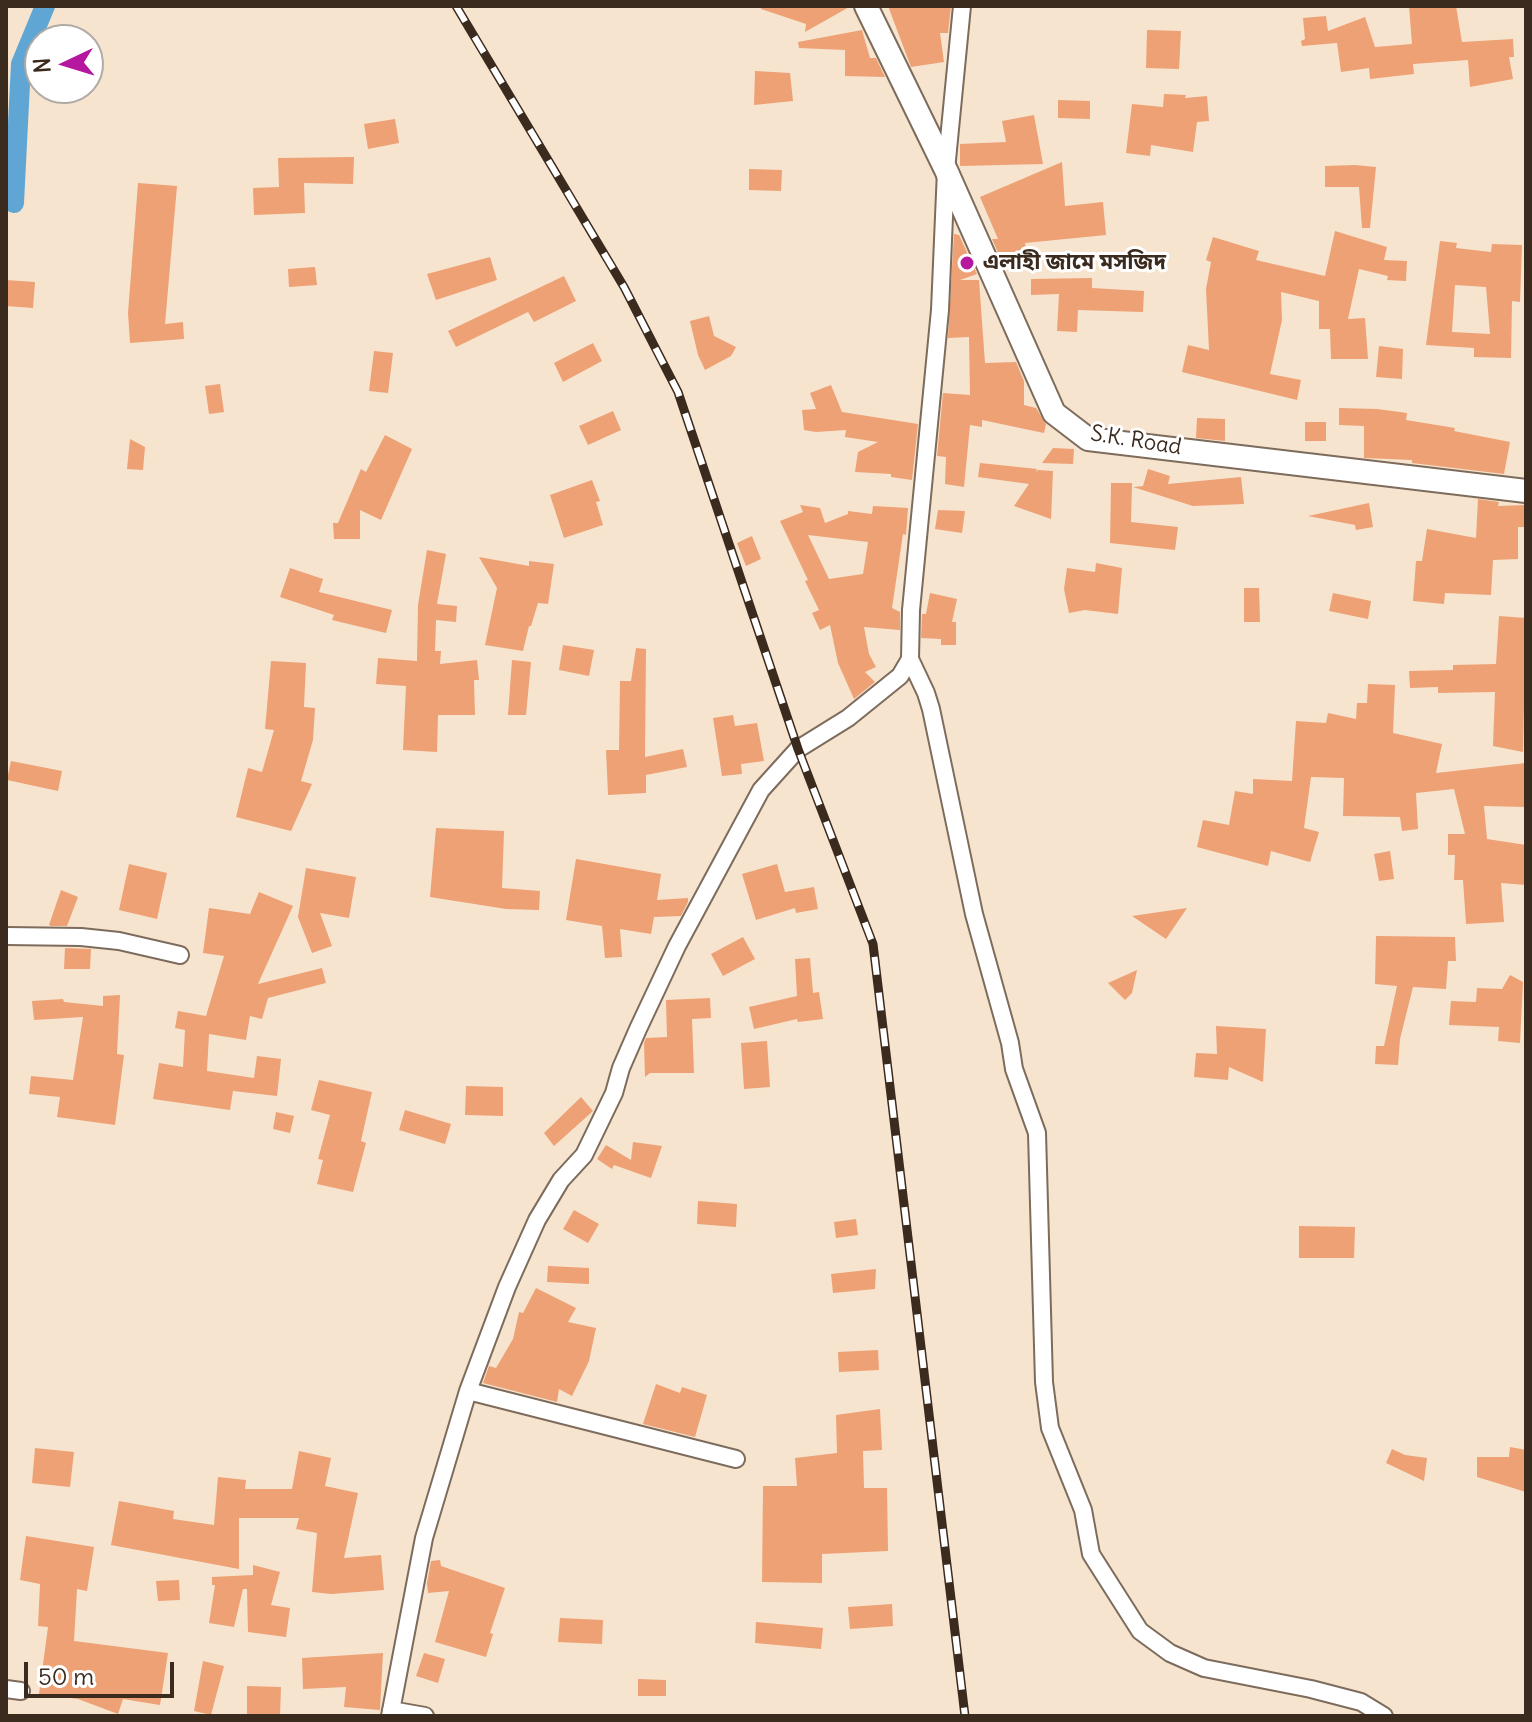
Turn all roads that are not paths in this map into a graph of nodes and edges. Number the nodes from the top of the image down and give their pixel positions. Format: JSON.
{"nodes":[{"id":1,"x":866,"y":6,"type":"edge"},
{"id":2,"x":962,"y":6,"type":"edge"},
{"id":3,"x":946,"y":170,"type":"junction"},
{"id":4,"x":1526,"y":491,"type":"edge"},
{"id":5,"x":910,"y":659,"type":"junction"},
{"id":6,"x":6,"y":936,"type":"edge"},
{"id":7,"x":180,"y":955,"type":"dead end"},
{"id":8,"x":468,"y":1391,"type":"junction"},
{"id":9,"x":736,"y":1459,"type":"dead end"},
{"id":10,"x":391,"y":1713,"type":"edge"},
{"id":11,"x":425,"y":1716,"type":"edge"},
{"id":12,"x":1384,"y":1716,"type":"edge"}],
"edges":[{"from":1,"to":3,"type":"main road","name":"S.K. Road"},
{"from":2,"to":3,"type":"street"},
{"from":3,"to":4,"type":"main road","name":"S.K. Road"},
{"from":3,"to":5,"type":"street"},
{"from":5,"to":8,"type":"street"},
{"from":5,"to":12,"type":"street"},
{"from":6,"to":7,"type":"street"},
{"from":8,"to":9,"type":"street"},
{"from":8,"to":10,"type":"street"},
{"from":10,"to":11,"type":"street"}]}
